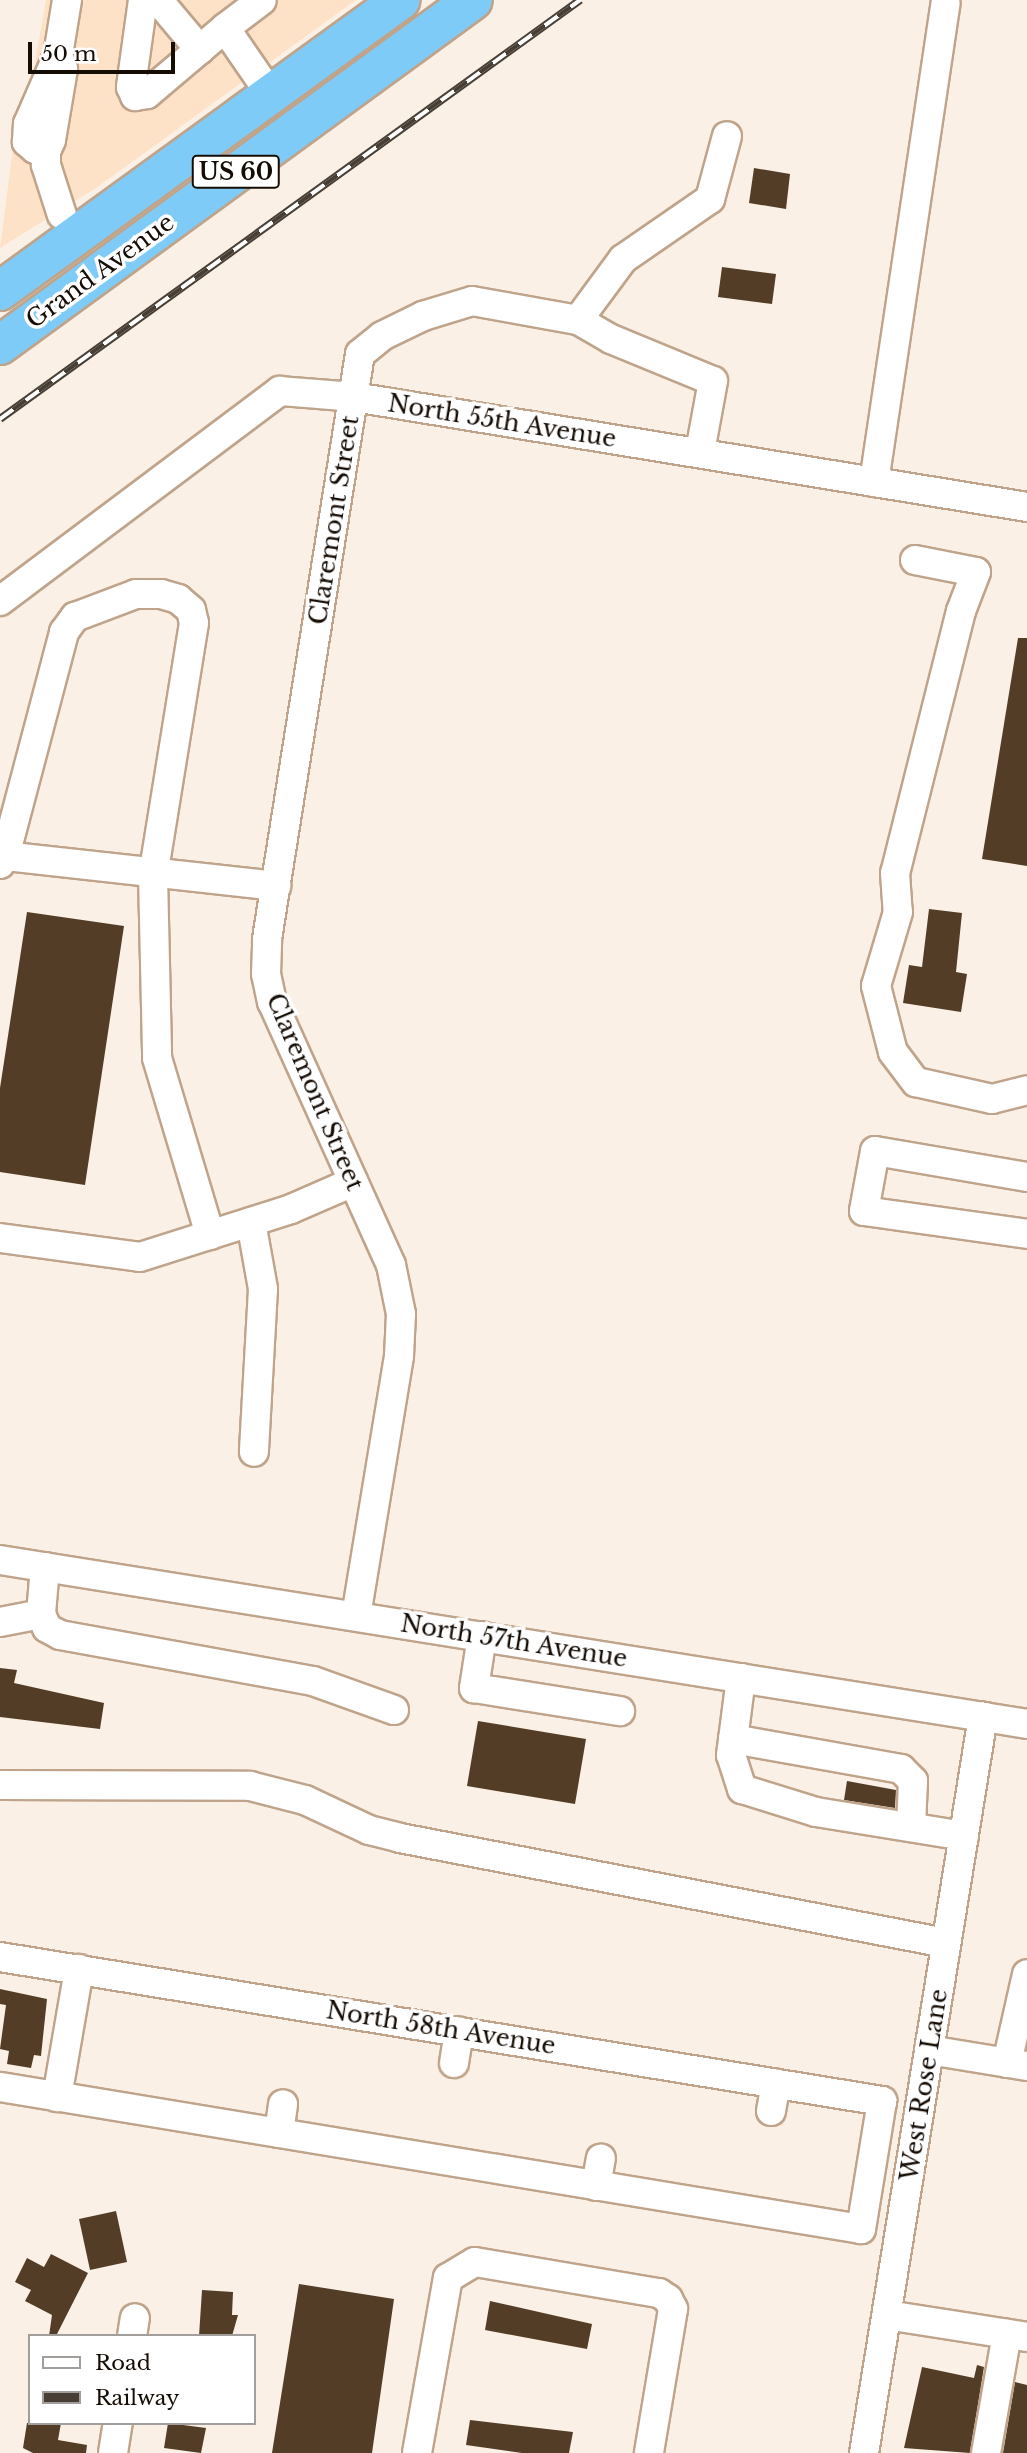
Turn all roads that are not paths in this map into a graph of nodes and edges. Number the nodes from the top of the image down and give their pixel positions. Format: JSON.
{"nodes":[{"id":1,"x":67,"y":0,"type":"edge"},
{"id":2,"x":144,"y":0,"type":"edge"},
{"id":3,"x":158,"y":0,"type":"edge"},
{"id":4,"x":262,"y":0,"type":"edge"},
{"id":5,"x":401,"y":0,"type":"edge"},
{"id":6,"x":473,"y":0,"type":"edge"},
{"id":7,"x":946,"y":3,"type":"dead end"},
{"id":8,"x":225,"y":29,"type":"junction"},
{"id":9,"x":200,"y":50,"type":"junction"},
{"id":10,"x":271,"y":95,"type":"junction"},
{"id":11,"x":727,"y":136,"type":"dead end"},
{"id":12,"x":62,"y":215,"type":"junction"},
{"id":13,"x":0,"y":259,"type":"edge"},
{"id":14,"x":0,"y":291,"type":"edge"},
{"id":15,"x":578,"y":320,"type":"junction"},
{"id":16,"x":0,"y":345,"type":"edge"},
{"id":17,"x":354,"y":397,"type":"junction"},
{"id":18,"x":700,"y":452,"type":"junction"},
{"id":19,"x":874,"y":482,"type":"junction"},
{"id":20,"x":1027,"y":507,"type":"edge"},
{"id":21,"x":915,"y":561,"type":"dead end"},
{"id":22,"x":0,"y":601,"type":"edge"},
{"id":23,"x":3,"y":860,"type":"edge"},
{"id":24,"x":153,"y":875,"type":"junction"},
{"id":25,"x":276,"y":886,"type":"junction"},
{"id":26,"x":1027,"y":1090,"type":"edge"},
{"id":27,"x":1027,"y":1177,"type":"edge"},
{"id":28,"x":353,"y":1182,"type":"junction"},
{"id":29,"x":251,"y":1222,"type":"junction"},
{"id":30,"x":1027,"y":1234,"type":"edge"},
{"id":31,"x":210,"y":1235,"type":"junction"},
{"id":32,"x":0,"y":1238,"type":"edge"},
{"id":33,"x":254,"y":1452,"type":"dead end"},
{"id":34,"x":0,"y":1560,"type":"edge"},
{"id":35,"x":45,"y":1567,"type":"junction"},
{"id":36,"x":41,"y":1614,"type":"junction"},
{"id":37,"x":356,"y":1616,"type":"junction"},
{"id":38,"x":0,"y":1622,"type":"edge"},
{"id":39,"x":482,"y":1636,"type":"junction"},
{"id":40,"x":741,"y":1678,"type":"junction"},
{"id":41,"x":394,"y":1710,"type":"dead end"},
{"id":42,"x":620,"y":1711,"type":"dead end"},
{"id":43,"x":983,"y":1717,"type":"junction"},
{"id":44,"x":1027,"y":1724,"type":"edge"},
{"id":45,"x":733,"y":1739,"type":"junction"},
{"id":46,"x":0,"y":1785,"type":"edge"},
{"id":47,"x":911,"y":1827,"type":"junction"},
{"id":48,"x":964,"y":1836,"type":"junction"},
{"id":49,"x":946,"y":1943,"type":"junction"},
{"id":50,"x":0,"y":1957,"type":"edge"},
{"id":51,"x":79,"y":1969,"type":"junction"},
{"id":52,"x":1027,"y":1974,"type":"edge"},
{"id":53,"x":459,"y":2031,"type":"junction"},
{"id":54,"x":929,"y":2050,"type":"junction"},
{"id":55,"x":454,"y":2063,"type":"dead end"},
{"id":56,"x":1017,"y":2064,"type":"edge"},
{"id":57,"x":776,"y":2083,"type":"junction"},
{"id":58,"x":0,"y":2087,"type":"edge"},
{"id":59,"x":57,"y":2097,"type":"junction"},
{"id":60,"x":283,"y":2104,"type":"dead end"},
{"id":61,"x":771,"y":2111,"type":"dead end"},
{"id":62,"x":279,"y":2133,"type":"junction"},
{"id":63,"x":601,"y":2158,"type":"dead end"},
{"id":64,"x":596,"y":2186,"type":"junction"},
{"id":65,"x":887,"y":2315,"type":"junction"},
{"id":66,"x":1017,"y":2335,"type":"edge"},
{"id":67,"x":118,"y":2425,"type":"edge"},
{"id":68,"x":113,"y":2453,"type":"edge"},
{"id":69,"x":417,"y":2453,"type":"edge"},
{"id":70,"x":649,"y":2453,"type":"edge"},
{"id":71,"x":864,"y":2453,"type":"edge"},
{"id":72,"x":986,"y":2453,"type":"edge"}],
"edges":[{"from":1,"to":12,"type":"street"},
{"from":2,"to":9,"type":"street"},
{"from":3,"to":9,"type":"street"},
{"from":4,"to":8,"type":"street"},
{"from":5,"to":10,"type":"highway","name":"Grand Avenue","number":"US 60"},
{"from":6,"to":16,"type":"highway","name":"Grand Avenue","number":"US 60"},
{"from":7,"to":19,"type":"street"},
{"from":8,"to":9,"type":"street"},
{"from":8,"to":10,"type":"street"},
{"from":10,"to":12,"type":"highway"},
{"from":10,"to":14,"type":"highway","name":"Grand Avenue","number":"US 60"},
{"from":11,"to":15,"type":"street"},
{"from":12,"to":13,"type":"highway"},
{"from":15,"to":17,"type":"street","name":"Claremont Street"},
{"from":15,"to":18,"type":"street"},
{"from":17,"to":18,"type":"street","name":"North 55th Avenue"},
{"from":17,"to":22,"type":"street","name":"North 55th Avenue"},
{"from":17,"to":25,"type":"street","name":"Claremont Street"},
{"from":18,"to":19,"type":"street","name":"North 55th Avenue"},
{"from":19,"to":20,"type":"street","name":"North 55th Avenue"},
{"from":21,"to":26,"type":"street"},
{"from":23,"to":24,"type":"street"},
{"from":23,"to":24,"type":"street"},
{"from":24,"to":25,"type":"street"},
{"from":24,"to":31,"type":"street"},
{"from":25,"to":28,"type":"street","name":"Claremont Street"},
{"from":27,"to":30,"type":"street"},
{"from":28,"to":29,"type":"street"},
{"from":28,"to":37,"type":"street","name":"Claremont Street"},
{"from":29,"to":31,"type":"street"},
{"from":29,"to":33,"type":"street"},
{"from":31,"to":32,"type":"street"},
{"from":34,"to":35,"type":"street","name":"North 57th Avenue"},
{"from":35,"to":36,"type":"street"},
{"from":35,"to":37,"type":"street","name":"North 57th Avenue"},
{"from":36,"to":38,"type":"street"},
{"from":36,"to":41,"type":"street"},
{"from":37,"to":39,"type":"street","name":"North 57th Avenue"},
{"from":39,"to":40,"type":"street","name":"North 57th Avenue"},
{"from":39,"to":42,"type":"street"},
{"from":40,"to":43,"type":"street","name":"North 57th Avenue"},
{"from":40,"to":45,"type":"street"},
{"from":43,"to":44,"type":"street","name":"North 57th Avenue"},
{"from":43,"to":48,"type":"street","name":"West Rose Lane"},
{"from":45,"to":47,"type":"street"},
{"from":45,"to":47,"type":"street"},
{"from":46,"to":49,"type":"street"},
{"from":47,"to":48,"type":"street"},
{"from":48,"to":49,"type":"street","name":"West Rose Lane"},
{"from":49,"to":54,"type":"street","name":"West Rose Lane"},
{"from":50,"to":51,"type":"street","name":"North 58th Avenue"},
{"from":51,"to":53,"type":"street","name":"North 58th Avenue"},
{"from":51,"to":59,"type":"street"},
{"from":52,"to":56,"type":"street"},
{"from":53,"to":55,"type":"street"},
{"from":53,"to":57,"type":"street","name":"North 58th Avenue"},
{"from":54,"to":56,"type":"street"},
{"from":54,"to":65,"type":"street","name":"West Rose Lane"},
{"from":57,"to":61,"type":"street"},
{"from":57,"to":64,"type":"street","name":"North 58th Avenue"},
{"from":58,"to":59,"type":"street"},
{"from":59,"to":62,"type":"street"},
{"from":60,"to":62,"type":"street"},
{"from":62,"to":64,"type":"street"},
{"from":63,"to":64,"type":"street"},
{"from":65,"to":66,"type":"street"},
{"from":65,"to":71,"type":"street","name":"West Rose Lane"},
{"from":66,"to":72,"type":"street"},
{"from":67,"to":68,"type":"street"},
{"from":69,"to":70,"type":"street"}]}
